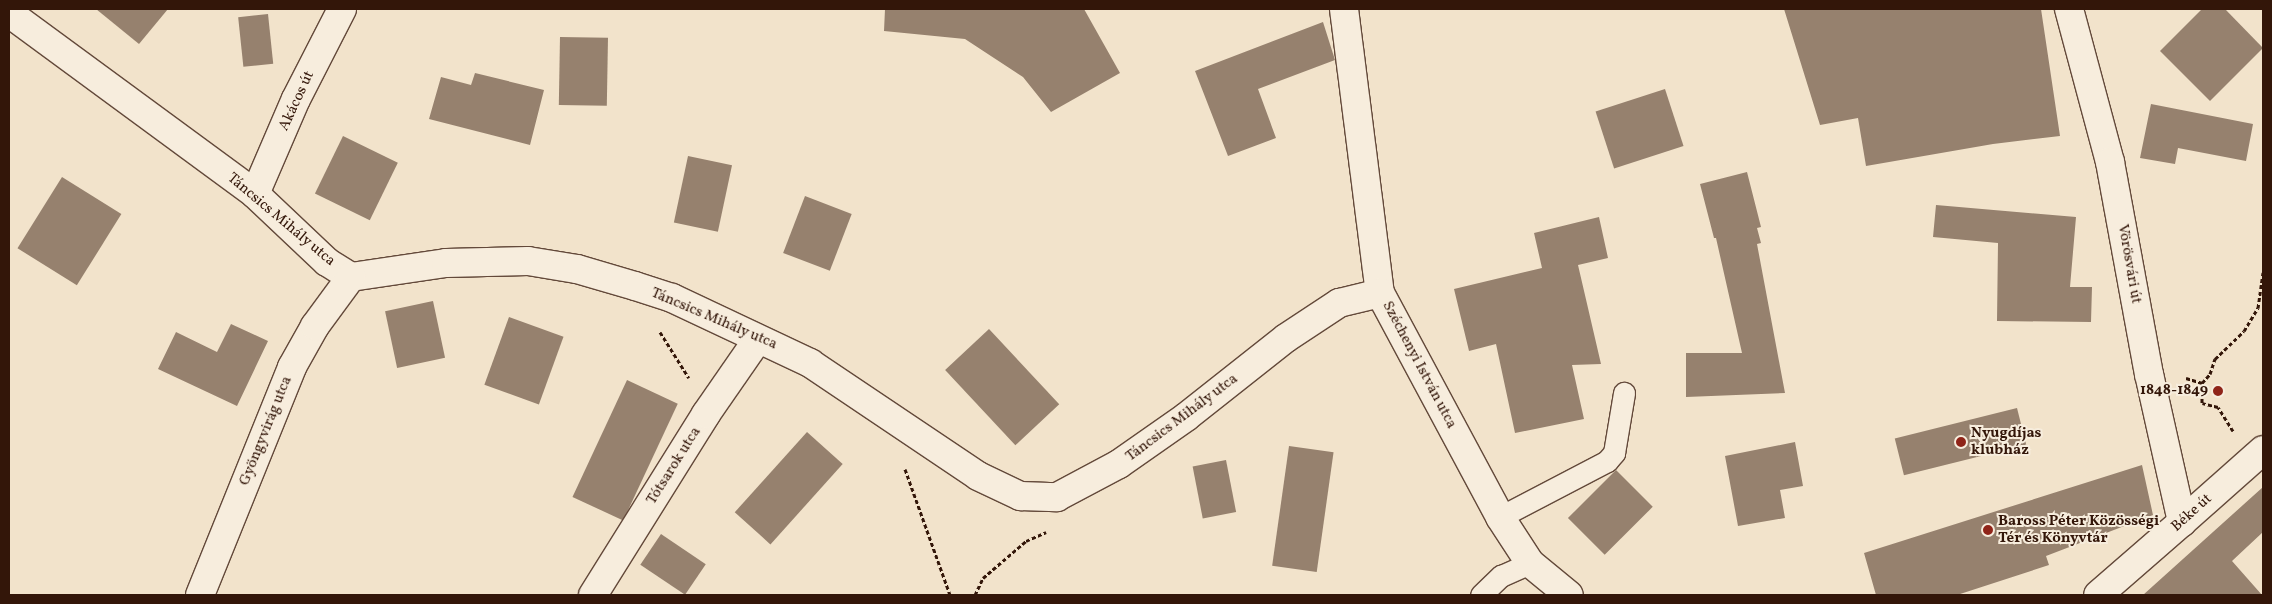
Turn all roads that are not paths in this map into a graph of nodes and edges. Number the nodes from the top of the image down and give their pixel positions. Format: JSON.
{"nodes":[{"id":1,"x":342,"y":9,"type":"edge"},
{"id":2,"x":1344,"y":9,"type":"edge"},
{"id":3,"x":2069,"y":9,"type":"edge"},
{"id":4,"x":9,"y":13,"type":"edge"},
{"id":5,"x":255,"y":194,"type":"junction"},
{"id":6,"x":351,"y":277,"type":"junction"},
{"id":7,"x":1380,"y":293,"type":"junction"},
{"id":8,"x":758,"y":339,"type":"junction"},
{"id":9,"x":1624,"y":393,"type":"dead end"},
{"id":10,"x":2263,"y":450,"type":"edge"},
{"id":11,"x":1500,"y":517,"type":"junction"},
{"id":12,"x":2182,"y":522,"type":"junction"},
{"id":13,"x":1530,"y":563,"type":"junction"},
{"id":14,"x":200,"y":595,"type":"edge"},
{"id":15,"x":593,"y":595,"type":"edge"},
{"id":16,"x":1481,"y":595,"type":"edge"},
{"id":17,"x":1569,"y":595,"type":"edge"},
{"id":18,"x":2098,"y":595,"type":"edge"}],
"edges":[{"from":1,"to":5,"type":"street","name":"Akácos út"},
{"from":2,"to":7,"type":"street","name":"Széchenyi István utca"},
{"from":3,"to":12,"type":"street","name":"Vörösvári út"},
{"from":4,"to":5,"type":"street","name":"Táncsics Mihály utca"},
{"from":5,"to":6,"type":"street","name":"Táncsics Mihály utca"},
{"from":6,"to":8,"type":"street","name":"Táncsics Mihály utca"},
{"from":6,"to":14,"type":"street","name":"Gyöngyvirág utca"},
{"from":7,"to":8,"type":"street","name":"Táncsics Mihály utca"},
{"from":7,"to":11,"type":"street","name":"Széchenyi István utca"},
{"from":8,"to":15,"type":"street","name":"Tótsarok utca"},
{"from":9,"to":11,"type":"lane"},
{"from":10,"to":12,"type":"street","name":"Béke út"},
{"from":11,"to":13,"type":"street","name":"Széchenyi István utca"},
{"from":12,"to":18,"type":"street","name":"Béke út"},
{"from":13,"to":16,"type":"lane"},
{"from":13,"to":17,"type":"street","name":"Széchenyi István utca"}]}
